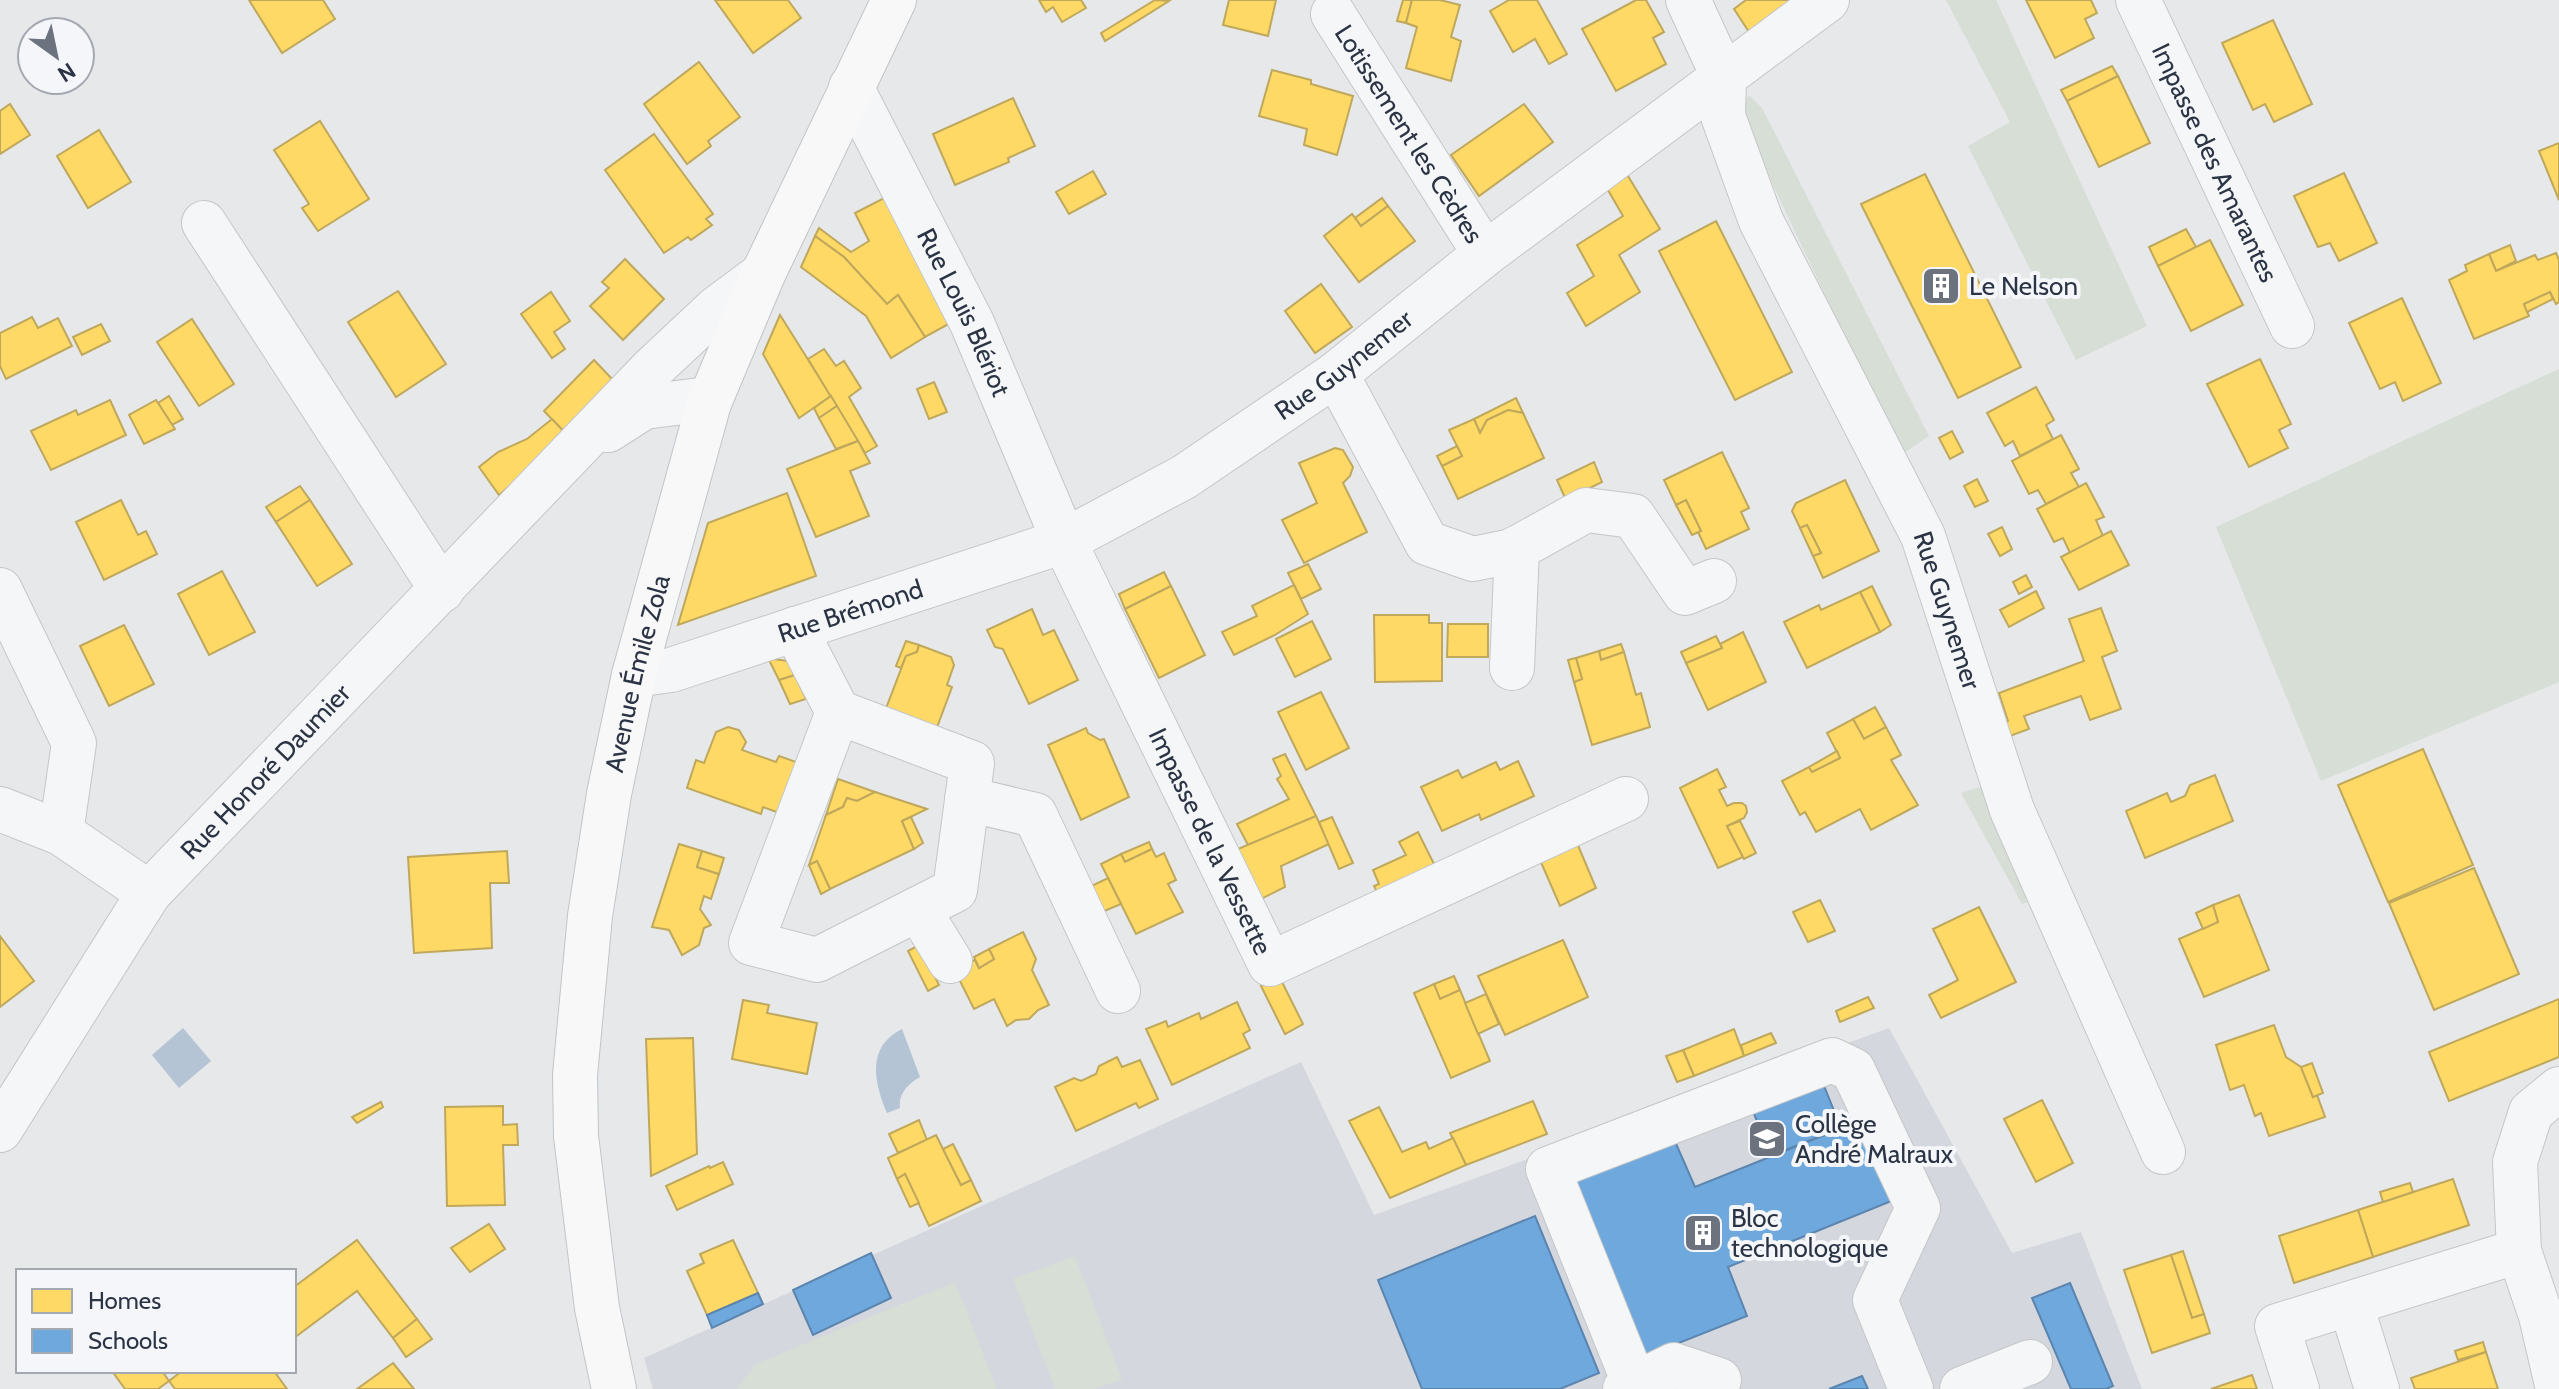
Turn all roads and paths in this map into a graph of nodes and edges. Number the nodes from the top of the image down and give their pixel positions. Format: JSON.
{"nodes":[{"id":1,"x":894,"y":0,"type":"edge"},
{"id":2,"x":1688,"y":0,"type":"edge"},
{"id":3,"x":1827,"y":0,"type":"edge"},
{"id":4,"x":2138,"y":0,"type":"edge"},
{"id":5,"x":1333,"y":14,"type":"dead end"},
{"id":6,"x":1724,"y":78,"type":"junction"},
{"id":7,"x":851,"y":87,"type":"junction"},
{"id":8,"x":204,"y":223,"type":"dead end"},
{"id":9,"x":1485,"y":254,"type":"junction"},
{"id":10,"x":763,"y":274,"type":"junction"},
{"id":11,"x":2292,"y":326,"type":"dead end"},
{"id":12,"x":653,"y":368,"type":"junction"},
{"id":13,"x":1336,"y":374,"type":"junction"},
{"id":14,"x":713,"y":391,"type":"junction"},
{"id":15,"x":576,"y":451,"type":"junction"},
{"id":16,"x":1064,"y":541,"type":"junction"},
{"id":17,"x":1517,"y":548,"type":"junction"},
{"id":18,"x":1714,"y":581,"type":"dead end"},
{"id":19,"x":0,"y":590,"type":"edge"},
{"id":20,"x":442,"y":590,"type":"junction"},
{"id":21,"x":795,"y":629,"type":"junction"},
{"id":22,"x":1512,"y":668,"type":"dead end"},
{"id":23,"x":634,"y":675,"type":"junction"},
{"id":24,"x":838,"y":712,"type":"junction"},
{"id":25,"x":967,"y":799,"type":"junction"},
{"id":26,"x":1626,"y":799,"type":"dead end"},
{"id":27,"x":0,"y":809,"type":"edge"},
{"id":28,"x":61,"y":833,"type":"junction"},
{"id":29,"x":149,"y":893,"type":"junction"},
{"id":30,"x":918,"y":909,"type":"junction"},
{"id":31,"x":950,"y":961,"type":"dead end"},
{"id":32,"x":1118,"y":991,"type":"dead end"},
{"id":33,"x":2559,"y":1089,"type":"edge"},
{"id":34,"x":0,"y":1130,"type":"edge"},
{"id":35,"x":2163,"y":1152,"type":"dead end"},
{"id":36,"x":2519,"y":1251,"type":"junction"},
{"id":37,"x":2351,"y":1305,"type":"junction"},
{"id":38,"x":2550,"y":1314,"type":"edge"},
{"id":39,"x":2030,"y":1362,"type":"dead end"},
{"id":40,"x":1630,"y":1387,"type":"edge"},
{"id":41,"x":614,"y":1389,"type":"edge"},
{"id":42,"x":1714,"y":1389,"type":"edge"},
{"id":43,"x":1911,"y":1389,"type":"edge"},
{"id":44,"x":1962,"y":1389,"type":"edge"},
{"id":45,"x":2297,"y":1389,"type":"edge"},
{"id":46,"x":2377,"y":1389,"type":"edge"},
{"id":47,"x":2558,"y":1389,"type":"edge"}],
"edges":[{"from":1,"to":7,"type":"main road","name":"Avenue Émile Zola"},
{"from":2,"to":6,"type":"street"},
{"from":3,"to":6,"type":"street","name":"Rue Guynemer"},
{"from":4,"to":11,"type":"street","name":"Impasse des Amarantes"},
{"from":5,"to":9,"type":"street","name":"Lotissement les Cèdres"},
{"from":6,"to":9,"type":"street","name":"Rue Guynemer"},
{"from":6,"to":35,"type":"street","name":"Rue Guynemer"},
{"from":7,"to":10,"type":"main road","name":"Avenue Émile Zola"},
{"from":7,"to":16,"type":"street","name":"Rue Louis Blériot"},
{"from":8,"to":20,"type":"street"},
{"from":9,"to":13,"type":"street","name":"Rue Guynemer"},
{"from":10,"to":12,"type":"street","name":"Rue Honoré Daumier"},
{"from":10,"to":14,"type":"main road","name":"Avenue Émile Zola"},
{"from":12,"to":14,"type":"street"},
{"from":12,"to":15,"type":"street","name":"Rue Honoré Daumier"},
{"from":13,"to":16,"type":"street","name":"Rue Guynemer"},
{"from":13,"to":17,"type":"street"},
{"from":14,"to":15,"type":"street","name":"Rue Honoré Daumier"},
{"from":14,"to":23,"type":"main road","name":"Avenue Émile Zola"},
{"from":15,"to":20,"type":"street","name":"Rue Honoré Daumier"},
{"from":16,"to":21,"type":"street","name":"Rue Brémond"},
{"from":16,"to":26,"type":"street","name":"Impasse de la Vessette"},
{"from":17,"to":18,"type":"street"},
{"from":17,"to":22,"type":"street"},
{"from":19,"to":28,"type":"street"},
{"from":20,"to":29,"type":"street","name":"Rue Honoré Daumier"},
{"from":21,"to":23,"type":"street","name":"Rue Brémond"},
{"from":21,"to":24,"type":"street"},
{"from":23,"to":41,"type":"main road","name":"Avenue Émile Zola"},
{"from":24,"to":25,"type":"street"},
{"from":24,"to":30,"type":"street"},
{"from":25,"to":30,"type":"street"},
{"from":25,"to":32,"type":"street"},
{"from":27,"to":28,"type":"street"},
{"from":28,"to":29,"type":"street"},
{"from":29,"to":34,"type":"street","name":"Rue Honoré Daumier"},
{"from":30,"to":31,"type":"street"},
{"from":33,"to":36,"type":"street"},
{"from":36,"to":37,"type":"street"},
{"from":36,"to":38,"type":"street"},
{"from":37,"to":45,"type":"street"},
{"from":37,"to":46,"type":"street"},
{"from":38,"to":47,"type":"street"},
{"from":39,"to":44,"type":"street"},
{"from":40,"to":42,"type":"street"},
{"from":40,"to":43,"type":"street"}]}
